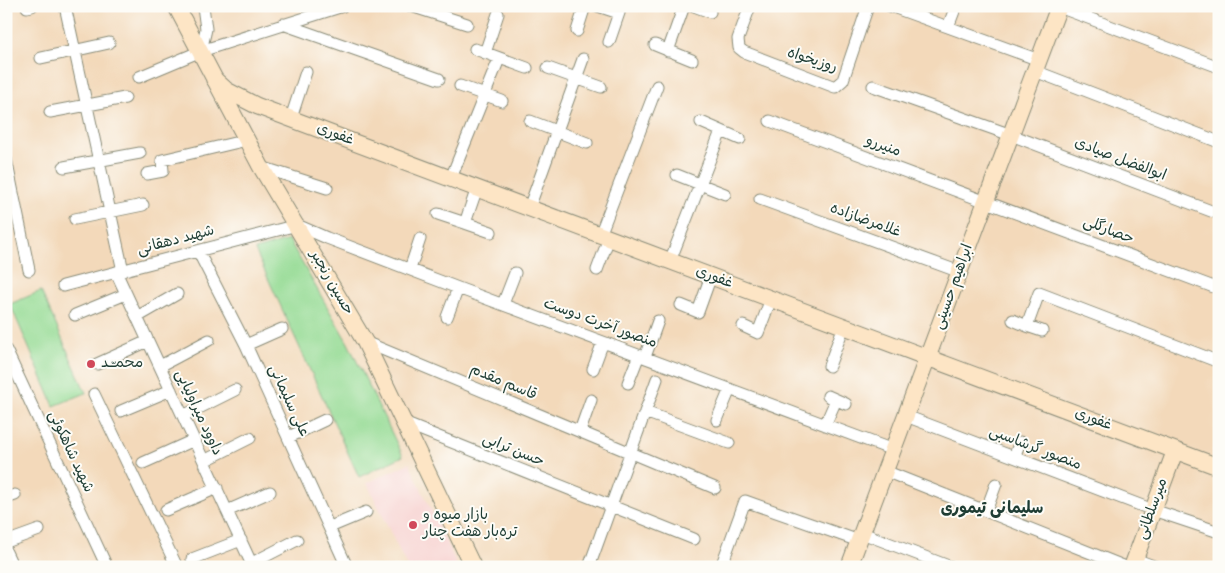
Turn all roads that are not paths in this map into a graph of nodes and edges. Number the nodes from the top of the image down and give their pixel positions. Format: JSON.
{"nodes":[{"id":1,"x":65,"y":6,"type":"edge"},
{"id":2,"x":176,"y":6,"type":"edge"},
{"id":3,"x":203,"y":6,"type":"edge"},
{"id":4,"x":343,"y":6,"type":"edge"},
{"id":5,"x":411,"y":6,"type":"edge"},
{"id":6,"x":585,"y":6,"type":"edge"},
{"id":7,"x":684,"y":6,"type":"edge"},
{"id":8,"x":694,"y":6,"type":"edge"},
{"id":9,"x":750,"y":6,"type":"edge"},
{"id":10,"x":868,"y":6,"type":"edge"},
{"id":11,"x":890,"y":6,"type":"edge"},
{"id":12,"x":956,"y":6,"type":"edge"},
{"id":13,"x":602,"y":7,"type":"edge"},
{"id":14,"x":1059,"y":7,"type":"edge"},
{"id":15,"x":908,"y":9,"type":"edge"},
{"id":16,"x":710,"y":12,"type":"dead end"},
{"id":17,"x":498,"y":14,"type":"dead end"},
{"id":18,"x":283,"y":24,"type":"junction"},
{"id":19,"x":466,"y":24,"type":"dead end"},
{"id":20,"x":948,"y":27,"type":"junction"},
{"id":21,"x":576,"y":31,"type":"dead end"},
{"id":22,"x":608,"y":42,"type":"dead end"},
{"id":23,"x":109,"y":43,"type":"dead end"},
{"id":24,"x":655,"y":45,"type":"dead end"},
{"id":25,"x":75,"y":51,"type":"junction"},
{"id":26,"x":201,"y":51,"type":"junction"},
{"id":27,"x":668,"y":51,"type":"junction"},
{"id":28,"x":41,"y":58,"type":"dead end"},
{"id":29,"x":499,"y":58,"type":"junction"},
{"id":30,"x":583,"y":59,"type":"dead end"},
{"id":31,"x":692,"y":60,"type":"dead end"},
{"id":32,"x":1037,"y":66,"type":"junction"},
{"id":33,"x":1219,"y":67,"type":"edge"},
{"id":34,"x":527,"y":68,"type":"dead end"},
{"id":35,"x":548,"y":68,"type":"dead end"},
{"id":36,"x":306,"y":72,"type":"dead end"},
{"id":37,"x":139,"y":76,"type":"dead end"},
{"id":38,"x":439,"y":79,"type":"dead end"},
{"id":39,"x":576,"y":79,"type":"junction"},
{"id":40,"x":214,"y":80,"type":"junction"},
{"id":41,"x":460,"y":86,"type":"dead end"},
{"id":42,"x":657,"y":86,"type":"dead end"},
{"id":43,"x":873,"y":86,"type":"dead end"},
{"id":44,"x":601,"y":87,"type":"dead end"},
{"id":45,"x":485,"y":94,"type":"junction"},
{"id":46,"x":125,"y":98,"type":"dead end"},
{"id":47,"x":502,"y":101,"type":"dead end"},
{"id":48,"x":87,"y":105,"type":"junction"},
{"id":49,"x":50,"y":112,"type":"dead end"},
{"id":50,"x":290,"y":118,"type":"junction"},
{"id":51,"x":530,"y":121,"type":"dead end"},
{"id":52,"x":770,"y":121,"type":"dead end"},
{"id":53,"x":701,"y":122,"type":"dead end"},
{"id":54,"x":557,"y":131,"type":"junction"},
{"id":55,"x":721,"y":131,"type":"junction"},
{"id":56,"x":1011,"y":135,"type":"junction"},
{"id":57,"x":740,"y":139,"type":"dead end"},
{"id":58,"x":246,"y":140,"type":"junction"},
{"id":59,"x":1219,"y":142,"type":"edge"},
{"id":60,"x":587,"y":143,"type":"dead end"},
{"id":61,"x":140,"y":153,"type":"dead end"},
{"id":62,"x":6,"y":159,"type":"edge"},
{"id":63,"x":99,"y":160,"type":"junction"},
{"id":64,"x":64,"y":167,"type":"dead end"},
{"id":65,"x":261,"y":167,"type":"junction"},
{"id":66,"x":147,"y":174,"type":"dead end"},
{"id":67,"x":677,"y":175,"type":"dead end"},
{"id":68,"x":451,"y":178,"type":"junction"},
{"id":69,"x":700,"y":184,"type":"junction"},
{"id":70,"x":327,"y":188,"type":"dead end"},
{"id":71,"x":477,"y":188,"type":"junction"},
{"id":72,"x":725,"y":194,"type":"dead end"},
{"id":73,"x":760,"y":199,"type":"dead end"},
{"id":74,"x":986,"y":201,"type":"junction"},
{"id":75,"x":143,"y":205,"type":"dead end"},
{"id":76,"x":529,"y":208,"type":"junction"},
{"id":77,"x":110,"y":211,"type":"junction"},
{"id":78,"x":438,"y":214,"type":"dead end"},
{"id":79,"x":1219,"y":214,"type":"edge"},
{"id":80,"x":76,"y":219,"type":"dead end"},
{"id":81,"x":465,"y":223,"type":"junction"},
{"id":82,"x":297,"y":225,"type":"junction"},
{"id":83,"x":491,"y":232,"type":"dead end"},
{"id":84,"x":604,"y":236,"type":"junction"},
{"id":85,"x":420,"y":239,"type":"dead end"},
{"id":86,"x":198,"y":251,"type":"junction"},
{"id":87,"x":670,"y":261,"type":"junction"},
{"id":88,"x":410,"y":269,"type":"junction"},
{"id":89,"x":30,"y":270,"type":"dead end"},
{"id":90,"x":597,"y":270,"type":"dead end"},
{"id":91,"x":119,"y":272,"type":"junction"},
{"id":92,"x":960,"y":272,"type":"junction"},
{"id":93,"x":516,"y":273,"type":"dead end"},
{"id":94,"x":711,"y":276,"type":"junction"},
{"id":95,"x":63,"y":286,"type":"dead end"},
{"id":96,"x":458,"y":288,"type":"junction"},
{"id":97,"x":1219,"y":289,"type":"edge"},
{"id":98,"x":126,"y":294,"type":"junction"},
{"id":99,"x":177,"y":294,"type":"dead end"},
{"id":100,"x":771,"y":299,"type":"junction"},
{"id":101,"x":503,"y":304,"type":"junction"},
{"id":102,"x":681,"y":305,"type":"dead end"},
{"id":103,"x":75,"y":315,"type":"dead end"},
{"id":104,"x":137,"y":317,"type":"junction"},
{"id":105,"x":447,"y":317,"type":"dead end"},
{"id":106,"x":658,"y":320,"type":"dead end"},
{"id":107,"x":1013,"y":320,"type":"dead end"},
{"id":108,"x":743,"y":326,"type":"dead end"},
{"id":109,"x":844,"y":326,"type":"junction"},
{"id":110,"x":1027,"y":326,"type":"junction"},
{"id":111,"x":282,"y":329,"type":"dead end"},
{"id":112,"x":1042,"y":331,"type":"dead end"},
{"id":113,"x":209,"y":340,"type":"dead end"},
{"id":114,"x":148,"y":341,"type":"junction"},
{"id":115,"x":365,"y":342,"type":"junction"},
{"id":116,"x":603,"y":342,"type":"junction"},
{"id":117,"x":246,"y":345,"type":"junction"},
{"id":118,"x":6,"y":350,"type":"edge"},
{"id":119,"x":642,"y":356,"type":"junction"},
{"id":120,"x":928,"y":358,"type":"junction"},
{"id":121,"x":1219,"y":362,"type":"edge"},
{"id":122,"x":97,"y":364,"type":"dead end"},
{"id":123,"x":160,"y":366,"type":"junction"},
{"id":124,"x":829,"y":366,"type":"dead end"},
{"id":125,"x":593,"y":369,"type":"dead end"},
{"id":126,"x":657,"y":378,"type":"dead end"},
{"id":127,"x":628,"y":383,"type":"dead end"},
{"id":128,"x":730,"y":389,"type":"junction"},
{"id":129,"x":171,"y":390,"type":"junction"},
{"id":130,"x":235,"y":390,"type":"dead end"},
{"id":131,"x":94,"y":394,"type":"dead end"},
{"id":132,"x":591,"y":400,"type":"dead end"},
{"id":133,"x":837,"y":400,"type":"dead end"},
{"id":134,"x":120,"y":411,"type":"dead end"},
{"id":135,"x":645,"y":412,"type":"junction"},
{"id":136,"x":183,"y":416,"type":"junction"},
{"id":137,"x":906,"y":416,"type":"junction"},
{"id":138,"x":325,"y":420,"type":"dead end"},
{"id":139,"x":717,"y":420,"type":"dead end"},
{"id":140,"x":404,"y":423,"type":"junction"},
{"id":141,"x":825,"y":425,"type":"junction"},
{"id":142,"x":580,"y":431,"type":"junction"},
{"id":143,"x":289,"y":437,"type":"junction"},
{"id":144,"x":250,"y":438,"type":"dead end"},
{"id":145,"x":194,"y":440,"type":"junction"},
{"id":146,"x":1020,"y":442,"type":"dead end"},
{"id":147,"x":729,"y":443,"type":"dead end"},
{"id":148,"x":893,"y":450,"type":"junction"},
{"id":149,"x":1175,"y":451,"type":"junction"},
{"id":150,"x":630,"y":452,"type":"junction"},
{"id":151,"x":1014,"y":457,"type":"junction"},
{"id":152,"x":204,"y":461,"type":"junction"},
{"id":153,"x":143,"y":462,"type":"dead end"},
{"id":154,"x":1219,"y":467,"type":"edge"},
{"id":155,"x":885,"y":471,"type":"junction"},
{"id":156,"x":996,"y":484,"type":"dead end"},
{"id":157,"x":216,"y":488,"type":"junction"},
{"id":158,"x":715,"y":488,"type":"dead end"},
{"id":159,"x":270,"y":492,"type":"dead end"},
{"id":160,"x":611,"y":507,"type":"junction"},
{"id":161,"x":166,"y":510,"type":"dead end"},
{"id":162,"x":1153,"y":510,"type":"junction"},
{"id":163,"x":227,"y":511,"type":"junction"},
{"id":164,"x":986,"y":511,"type":"junction"},
{"id":165,"x":366,"y":512,"type":"dead end"},
{"id":166,"x":330,"y":527,"type":"junction"},
{"id":167,"x":39,"y":530,"type":"dead end"},
{"id":168,"x":1219,"y":532,"type":"edge"},
{"id":169,"x":861,"y":537,"type":"junction"},
{"id":170,"x":694,"y":539,"type":"dead end"},
{"id":171,"x":241,"y":540,"type":"junction"},
{"id":172,"x":297,"y":540,"type":"dead end"},
{"id":173,"x":6,"y":542,"type":"edge"},
{"id":174,"x":6,"y":552,"type":"edge"},
{"id":175,"x":192,"y":559,"type":"dead end"},
{"id":176,"x":1131,"y":564,"type":"edge"},
{"id":177,"x":252,"y":565,"type":"edge"},
{"id":178,"x":13,"y":567,"type":"edge"},
{"id":179,"x":107,"y":567,"type":"edge"},
{"id":180,"x":176,"y":567,"type":"edge"},
{"id":181,"x":347,"y":567,"type":"edge"},
{"id":182,"x":473,"y":567,"type":"edge"},
{"id":183,"x":589,"y":567,"type":"edge"},
{"id":184,"x":721,"y":567,"type":"edge"},
{"id":185,"x":850,"y":567,"type":"edge"},
{"id":186,"x":951,"y":567,"type":"edge"},
{"id":187,"x":1156,"y":567,"type":"edge"}],
"edges":[{"from":1,"to":25,"type":"street","name":"داوود میراولیایی"},
{"from":2,"to":26,"type":"street","name":"حسین رنجبر"},
{"from":3,"to":26,"type":"street"},
{"from":4,"to":18,"type":"street"},
{"from":5,"to":19,"type":"street"},
{"from":6,"to":21,"type":"street"},
{"from":7,"to":27,"type":"street"},
{"from":8,"to":16,"type":"street"},
{"from":9,"to":10,"type":"street","name":"روزیخواه"},
{"from":11,"to":15,"type":"street"},
{"from":12,"to":20,"type":"street"},
{"from":13,"to":22,"type":"street"},
{"from":14,"to":32,"type":"street","name":"ابراهیم حسینی"},
{"from":14,"to":33,"type":"street"},
{"from":15,"to":20,"type":"street"},
{"from":17,"to":29,"type":"street"},
{"from":18,"to":26,"type":"street"},
{"from":18,"to":38,"type":"street"},
{"from":20,"to":32,"type":"street"},
{"from":23,"to":25,"type":"street"},
{"from":24,"to":27,"type":"street"},
{"from":25,"to":28,"type":"street"},
{"from":25,"to":48,"type":"street","name":"داوود میراولیایی"},
{"from":26,"to":37,"type":"street"},
{"from":26,"to":40,"type":"street","name":"حسین رنجبر"},
{"from":27,"to":31,"type":"street"},
{"from":29,"to":34,"type":"street"},
{"from":29,"to":45,"type":"street"},
{"from":30,"to":39,"type":"street"},
{"from":32,"to":56,"type":"street","name":"ابراهیم حسینی"},
{"from":32,"to":59,"type":"street"},
{"from":35,"to":39,"type":"street"},
{"from":36,"to":50,"type":"street"},
{"from":39,"to":44,"type":"street"},
{"from":39,"to":54,"type":"street"},
{"from":40,"to":50,"type":"street","name":"غفوری"},
{"from":40,"to":58,"type":"street","name":"حسین رنجبر"},
{"from":41,"to":45,"type":"street"},
{"from":42,"to":84,"type":"street"},
{"from":43,"to":56,"type":"street","name":"ابوالفضل صیادی"},
{"from":45,"to":47,"type":"street"},
{"from":45,"to":68,"type":"street"},
{"from":46,"to":48,"type":"street"},
{"from":48,"to":49,"type":"street"},
{"from":48,"to":63,"type":"street","name":"داوود میراولیایی"},
{"from":50,"to":68,"type":"street","name":"غفوری"},
{"from":51,"to":54,"type":"street"},
{"from":52,"to":74,"type":"street","name":"منیررو"},
{"from":53,"to":55,"type":"street"},
{"from":54,"to":60,"type":"street"},
{"from":54,"to":76,"type":"street"},
{"from":55,"to":57,"type":"street"},
{"from":55,"to":69,"type":"street"},
{"from":56,"to":74,"type":"street","name":"ابراهیم حسینی"},
{"from":56,"to":79,"type":"street","name":"ابوالفضل صیادی"},
{"from":58,"to":65,"type":"street","name":"حسین رنجبر"},
{"from":58,"to":66,"type":"street"},
{"from":61,"to":63,"type":"street"},
{"from":62,"to":89,"type":"street"},
{"from":63,"to":64,"type":"street"},
{"from":63,"to":77,"type":"street","name":"داوود میراولیایی"},
{"from":65,"to":70,"type":"street"},
{"from":65,"to":82,"type":"street","name":"حسین رنجبر"},
{"from":67,"to":69,"type":"street"},
{"from":68,"to":71,"type":"street","name":"غفوری"},
{"from":69,"to":72,"type":"street"},
{"from":69,"to":87,"type":"street"},
{"from":71,"to":76,"type":"street","name":"غفوری"},
{"from":71,"to":81,"type":"street"},
{"from":73,"to":92,"type":"street","name":"غلامرضازاده"},
{"from":74,"to":92,"type":"street","name":"ابراهیم حسینی"},
{"from":74,"to":97,"type":"street","name":"حصارگلی"},
{"from":75,"to":77,"type":"street"},
{"from":76,"to":84,"type":"street","name":"غفوری"},
{"from":77,"to":80,"type":"street"},
{"from":77,"to":91,"type":"street","name":"داوود میراولیایی"},
{"from":78,"to":81,"type":"street"},
{"from":81,"to":83,"type":"street"},
{"from":82,"to":86,"type":"street","name":"شهید دهقانی"},
{"from":82,"to":88,"type":"street","name":"منصور آخرت دوست"},
{"from":82,"to":115,"type":"street","name":"حسین رنجبر"},
{"from":84,"to":87,"type":"street","name":"غفوری"},
{"from":84,"to":90,"type":"street"},
{"from":85,"to":88,"type":"street"},
{"from":86,"to":91,"type":"street","name":"شهید دهقانی"},
{"from":86,"to":117,"type":"street","name":"علی سلیمانی"},
{"from":87,"to":94,"type":"street","name":"غفوری"},
{"from":88,"to":96,"type":"street","name":"منصور آخرت دوست"},
{"from":91,"to":95,"type":"street","name":"شهید دهقانی"},
{"from":91,"to":98,"type":"street","name":"داوود میراولیایی"},
{"from":92,"to":120,"type":"street","name":"ابراهیم حسینی"},
{"from":93,"to":101,"type":"street"},
{"from":94,"to":100,"type":"street","name":"غفوری"},
{"from":94,"to":102,"type":"street"},
{"from":96,"to":101,"type":"street","name":"منصور آخرت دوست"},
{"from":96,"to":105,"type":"street"},
{"from":98,"to":103,"type":"street"},
{"from":98,"to":104,"type":"street","name":"داوود میراولیایی"},
{"from":99,"to":104,"type":"street"},
{"from":100,"to":108,"type":"street"},
{"from":100,"to":109,"type":"street","name":"غفوری"},
{"from":101,"to":116,"type":"street","name":"منصور آخرت دوست"},
{"from":104,"to":114,"type":"street","name":"داوود میراولیایی"},
{"from":106,"to":119,"type":"street"},
{"from":107,"to":110,"type":"street"},
{"from":109,"to":120,"type":"street","name":"غفوری"},
{"from":109,"to":124,"type":"street"},
{"from":110,"to":112,"type":"street"},
{"from":110,"to":121,"type":"street"},
{"from":111,"to":117,"type":"street"},
{"from":113,"to":123,"type":"street"},
{"from":114,"to":122,"type":"street"},
{"from":114,"to":123,"type":"street","name":"داوود میراولیایی"},
{"from":115,"to":140,"type":"street","name":"حسین رنجبر"},
{"from":115,"to":142,"type":"street","name":"قاسم مقدم"},
{"from":116,"to":119,"type":"street","name":"منصور آخرت دوست"},
{"from":116,"to":125,"type":"street"},
{"from":117,"to":143,"type":"street","name":"علی سلیمانی"},
{"from":118,"to":179,"type":"street","name":"شهید شاهکوئی"},
{"from":119,"to":127,"type":"street"},
{"from":119,"to":128,"type":"street","name":"منصور آخرت دوست"},
{"from":120,"to":137,"type":"street","name":"ابراهیم حسینی"},
{"from":120,"to":149,"type":"street","name":"غفوری"},
{"from":123,"to":129,"type":"street","name":"داوود میراولیایی"},
{"from":126,"to":135,"type":"street"},
{"from":128,"to":139,"type":"street"},
{"from":128,"to":141,"type":"street","name":"منصور آخرت دوست"},
{"from":129,"to":134,"type":"street"},
{"from":129,"to":136,"type":"street","name":"داوود میراولیایی"},
{"from":130,"to":136,"type":"street"},
{"from":131,"to":180,"type":"street"},
{"from":132,"to":142,"type":"street"},
{"from":133,"to":141,"type":"street"},
{"from":135,"to":147,"type":"street"},
{"from":135,"to":150,"type":"street"},
{"from":136,"to":145,"type":"street","name":"داوود میراولیایی"},
{"from":137,"to":148,"type":"street","name":"ابراهیم حسینی"},
{"from":137,"to":151,"type":"street","name":"منصور گرشاسبی"},
{"from":138,"to":143,"type":"street"},
{"from":140,"to":160,"type":"street","name":"حسن ترابی"},
{"from":140,"to":182,"type":"street","name":"حسین رنجبر"},
{"from":141,"to":148,"type":"street","name":"منصور آخرت دوست"},
{"from":142,"to":150,"type":"street","name":"قاسم مقدم"},
{"from":143,"to":166,"type":"street","name":"علی سلیمانی"},
{"from":144,"to":152,"type":"street"},
{"from":145,"to":152,"type":"street","name":"داوود میراولیایی"},
{"from":145,"to":153,"type":"street"},
{"from":146,"to":151,"type":"street"},
{"from":148,"to":155,"type":"street","name":"ابراهیم حسینی"},
{"from":149,"to":154,"type":"street","name":"غفوری"},
{"from":149,"to":162,"type":"street","name":"میرسلطانی"},
{"from":150,"to":158,"type":"street","name":"قاسم مقدم"},
{"from":150,"to":160,"type":"street"},
{"from":151,"to":162,"type":"street","name":"منصور گرشاسبی"},
{"from":152,"to":157,"type":"street","name":"داوود میراولیایی"},
{"from":155,"to":164,"type":"street"},
{"from":155,"to":169,"type":"street","name":"ابراهیم حسینی"},
{"from":156,"to":164,"type":"street"},
{"from":157,"to":161,"type":"street"},
{"from":157,"to":163,"type":"street","name":"داوود میراولیایی"},
{"from":159,"to":163,"type":"street"},
{"from":160,"to":170,"type":"street","name":"حسن ترابی"},
{"from":160,"to":183,"type":"street"},
{"from":162,"to":168,"type":"street","name":"منصور گرشاسبی"},
{"from":162,"to":176,"type":"street","name":"میرسلطانی"},
{"from":163,"to":171,"type":"street","name":"داوود میراولیایی"},
{"from":164,"to":176,"type":"street"},
{"from":165,"to":166,"type":"street"},
{"from":166,"to":181,"type":"street","name":"علی سلیمانی"},
{"from":167,"to":173,"type":"street"},
{"from":169,"to":184,"type":"street"},
{"from":169,"to":185,"type":"street","name":"ابراهیم حسینی"},
{"from":169,"to":186,"type":"street"},
{"from":171,"to":175,"type":"street"},
{"from":171,"to":177,"type":"street","name":"داوود میراولیایی"},
{"from":172,"to":177,"type":"street"},
{"from":174,"to":178,"type":"street"},
{"from":176,"to":187,"type":"street"}]}
